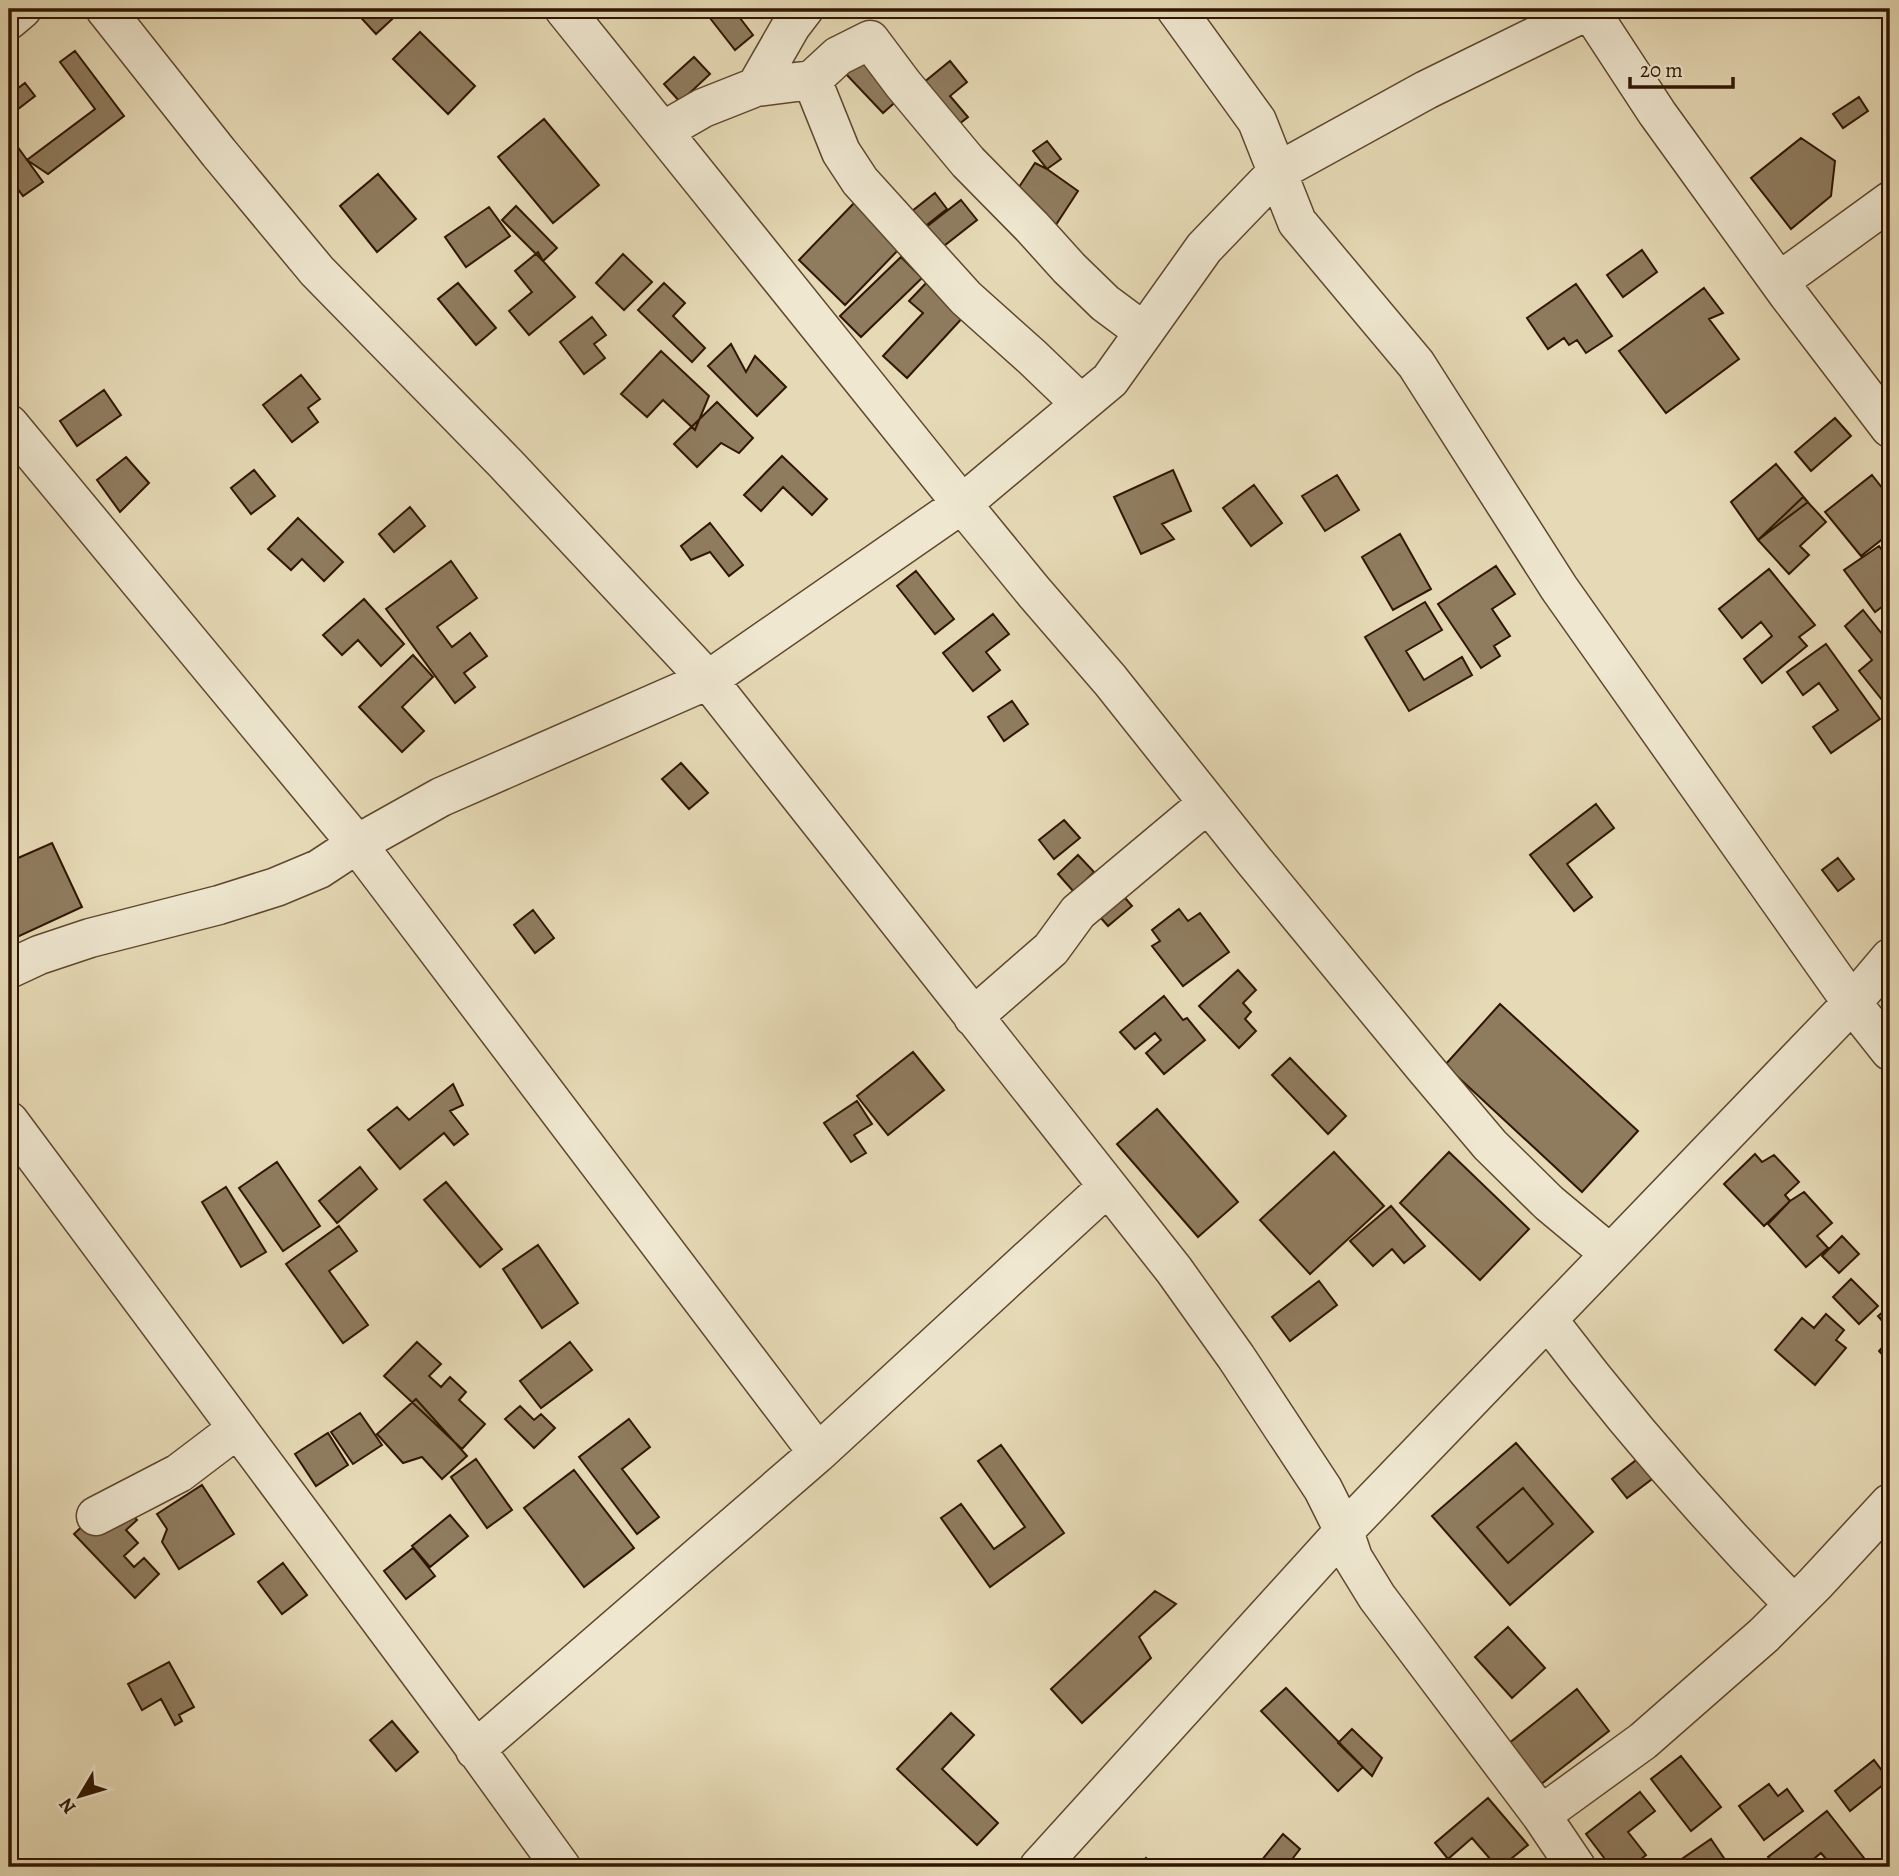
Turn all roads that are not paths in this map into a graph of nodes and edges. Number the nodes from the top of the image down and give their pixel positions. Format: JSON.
{"nodes":[{"id":1,"x":22,"y":9,"type":"edge"},
{"id":2,"x":105,"y":9,"type":"edge"},
{"id":3,"x":564,"y":9,"type":"edge"},
{"id":4,"x":804,"y":9,"type":"edge"},
{"id":5,"x":1175,"y":9,"type":"edge"},
{"id":6,"x":1590,"y":9,"type":"edge"},
{"id":7,"x":9,"y":20,"type":"edge"},
{"id":8,"x":812,"y":80,"type":"junction"},
{"id":9,"x":756,"y":87,"type":"junction"},
{"id":10,"x":663,"y":131,"type":"junction"},
{"id":11,"x":1277,"y":172,"type":"junction"},
{"id":12,"x":1890,"y":201,"type":"edge"},
{"id":13,"x":1780,"y":281,"type":"junction"},
{"id":14,"x":1144,"y":332,"type":"junction"},
{"id":15,"x":1082,"y":404,"type":"junction"},
{"id":16,"x":9,"y":424,"type":"edge"},
{"id":17,"x":1890,"y":428,"type":"edge"},
{"id":18,"x":962,"y":504,"type":"junction"},
{"id":19,"x":708,"y":680,"type":"junction"},
{"id":20,"x":1208,"y":803,"type":"junction"},
{"id":21,"x":357,"y":844,"type":"junction"},
{"id":22,"x":1890,"y":958,"type":"edge"},
{"id":23,"x":9,"y":969,"type":"edge"},
{"id":24,"x":1852,"y":1003,"type":"junction"},
{"id":25,"x":973,"y":1017,"type":"junction"},
{"id":26,"x":1890,"y":1051,"type":"edge"},
{"id":27,"x":9,"y":1121,"type":"edge"},
{"id":28,"x":1107,"y":1187,"type":"junction"},
{"id":29,"x":1609,"y":1253,"type":"junction"},
{"id":30,"x":1548,"y":1320,"type":"junction"},
{"id":31,"x":237,"y":1429,"type":"junction"},
{"id":32,"x":818,"y":1454,"type":"junction"},
{"id":33,"x":1890,"y":1503,"type":"edge"},
{"id":34,"x":96,"y":1516,"type":"dead end"},
{"id":35,"x":1344,"y":1531,"type":"junction"},
{"id":36,"x":1794,"y":1605,"type":"junction"},
{"id":37,"x":475,"y":1750,"type":"junction"},
{"id":38,"x":1541,"y":1815,"type":"junction"},
{"id":39,"x":561,"y":1867,"type":"edge"},
{"id":40,"x":1039,"y":1867,"type":"edge"},
{"id":41,"x":1576,"y":1867,"type":"edge"}],
"edges":[{"from":1,"to":7,"type":"street"},
{"from":2,"to":19,"type":"street"},
{"from":3,"to":10,"type":"street"},
{"from":4,"to":9,"type":"street"},
{"from":5,"to":11,"type":"street"},
{"from":6,"to":11,"type":"street"},
{"from":6,"to":13,"type":"street"},
{"from":8,"to":9,"type":"street"},
{"from":8,"to":14,"type":"street"},
{"from":8,"to":15,"type":"street"},
{"from":9,"to":10,"type":"street"},
{"from":10,"to":18,"type":"street"},
{"from":11,"to":14,"type":"street"},
{"from":11,"to":24,"type":"street"},
{"from":12,"to":13,"type":"street"},
{"from":13,"to":17,"type":"street"},
{"from":14,"to":15,"type":"street"},
{"from":15,"to":18,"type":"street"},
{"from":16,"to":21,"type":"street"},
{"from":18,"to":19,"type":"street"},
{"from":18,"to":20,"type":"street"},
{"from":19,"to":21,"type":"street"},
{"from":19,"to":25,"type":"street"},
{"from":20,"to":25,"type":"street"},
{"from":20,"to":29,"type":"street"},
{"from":21,"to":23,"type":"street"},
{"from":21,"to":32,"type":"street"},
{"from":22,"to":24,"type":"street"},
{"from":24,"to":26,"type":"street"},
{"from":24,"to":29,"type":"street"},
{"from":25,"to":28,"type":"street"},
{"from":27,"to":31,"type":"street"},
{"from":28,"to":32,"type":"street"},
{"from":28,"to":35,"type":"street"},
{"from":29,"to":30,"type":"street"},
{"from":30,"to":35,"type":"street"},
{"from":30,"to":36,"type":"street"},
{"from":31,"to":34,"type":"street"},
{"from":31,"to":37,"type":"street"},
{"from":32,"to":37,"type":"street"},
{"from":33,"to":36,"type":"street"},
{"from":35,"to":38,"type":"street"},
{"from":35,"to":40,"type":"street"},
{"from":36,"to":38,"type":"street"},
{"from":37,"to":39,"type":"street"},
{"from":38,"to":41,"type":"street"}]}
